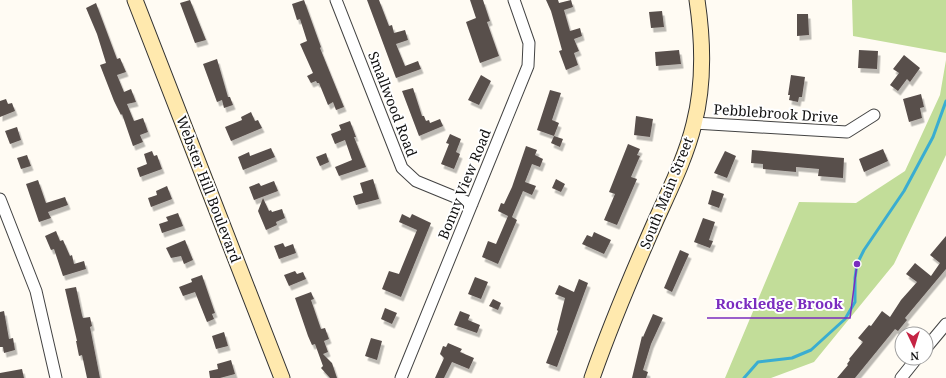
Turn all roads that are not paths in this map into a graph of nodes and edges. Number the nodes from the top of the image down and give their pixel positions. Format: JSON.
{"nodes":[{"id":1,"x":135,"y":0,"type":"edge"},
{"id":2,"x":336,"y":0,"type":"edge"},
{"id":3,"x":514,"y":0,"type":"edge"},
{"id":4,"x":697,"y":0,"type":"edge"},
{"id":5,"x":874,"y":115,"type":"dead end"},
{"id":6,"x":694,"y":123,"type":"junction"},
{"id":7,"x":0,"y":199,"type":"edge"},
{"id":8,"x":472,"y":204,"type":"junction"},
{"id":9,"x":946,"y":324,"type":"edge"},
{"id":10,"x":934,"y":338,"type":"edge"},
{"id":11,"x":911,"y":373,"type":"edge"},
{"id":12,"x":56,"y":378,"type":"edge"},
{"id":13,"x":282,"y":378,"type":"edge"},
{"id":14,"x":401,"y":378,"type":"edge"},
{"id":15,"x":592,"y":378,"type":"edge"},
{"id":16,"x":900,"y":378,"type":"edge"}],
"edges":[{"from":1,"to":13,"type":"street","name":"Webster Hill Boulevard"},
{"from":2,"to":8,"type":"street","name":"Smallwood Road"},
{"from":3,"to":8,"type":"street","name":"Bonny View Road"},
{"from":4,"to":6,"type":"street","name":"South Main Street"},
{"from":5,"to":6,"type":"street","name":"Pebblebrook Drive"},
{"from":6,"to":15,"type":"street","name":"South Main Street"},
{"from":7,"to":12,"type":"street"},
{"from":8,"to":14,"type":"street","name":"Bonny View Road"},
{"from":9,"to":10,"type":"street"},
{"from":11,"to":16,"type":"street"}]}
